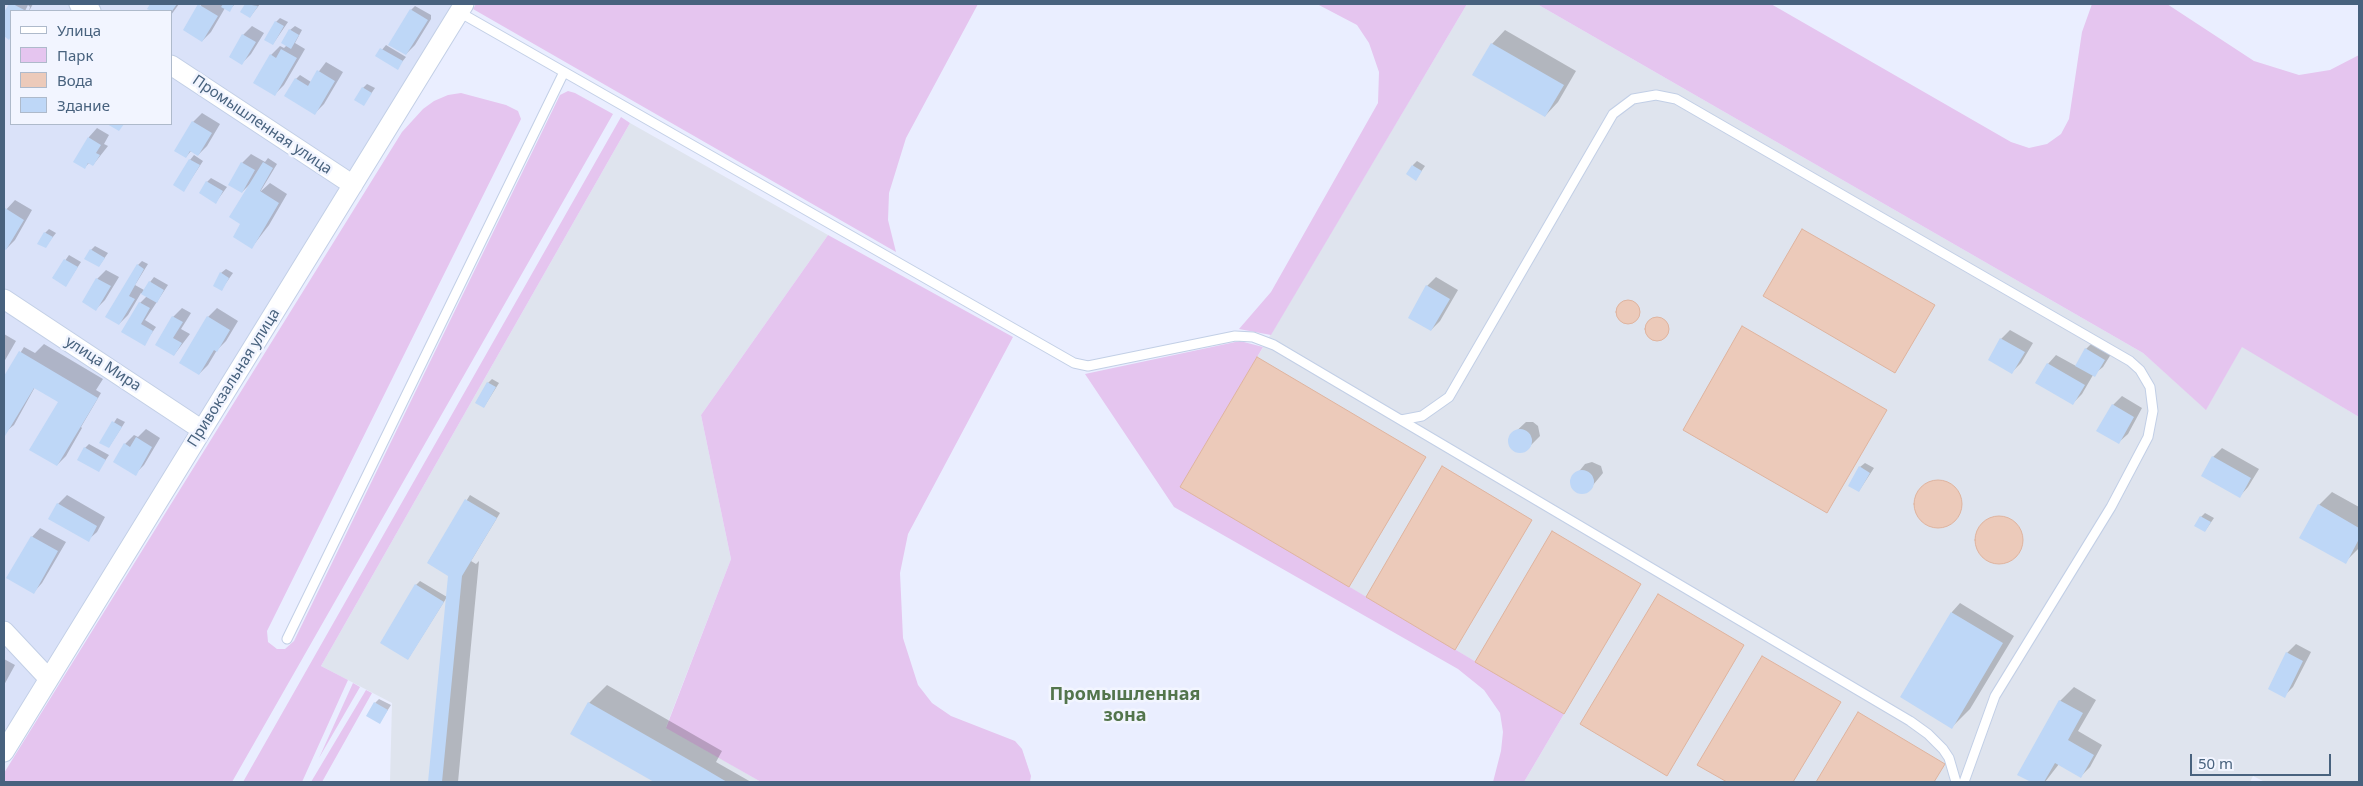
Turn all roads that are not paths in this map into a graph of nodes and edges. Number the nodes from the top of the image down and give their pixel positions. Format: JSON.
{"nodes":[{"id":1,"x":462,"y":8,"type":"edge"},
{"id":2,"x":172,"y":66,"type":"edge"},
{"id":3,"x":564,"y":72,"type":"junction"},
{"id":4,"x":353,"y":185,"type":"junction"},
{"id":5,"x":4,"y":299,"type":"edge"},
{"id":6,"x":1401,"y":420,"type":"junction"},
{"id":7,"x":202,"y":430,"type":"junction"},
{"id":8,"x":4,"y":631,"type":"edge"},
{"id":9,"x":287,"y":639,"type":"dead end"},
{"id":10,"x":49,"y":679,"type":"junction"},
{"id":11,"x":4,"y":752,"type":"edge"},
{"id":12,"x":1956,"y":782,"type":"edge"},
{"id":13,"x":1964,"y":782,"type":"edge"}],
"edges":[{"from":1,"to":3,"type":"lane"},
{"from":1,"to":4,"type":"street","name":"Привокзальная улица"},
{"from":2,"to":4,"type":"street","name":"Промышленная улица"},
{"from":3,"to":6,"type":"lane"},
{"from":3,"to":9,"type":"lane"},
{"from":4,"to":7,"type":"street","name":"Привокзальная улица"},
{"from":5,"to":7,"type":"street","name":"улица Мира"},
{"from":6,"to":12,"type":"lane"},
{"from":6,"to":13,"type":"lane"},
{"from":7,"to":10,"type":"street","name":"Привокзальная улица"},
{"from":8,"to":10,"type":"street"},
{"from":10,"to":11,"type":"street","name":"Привокзальная улица"}]}
